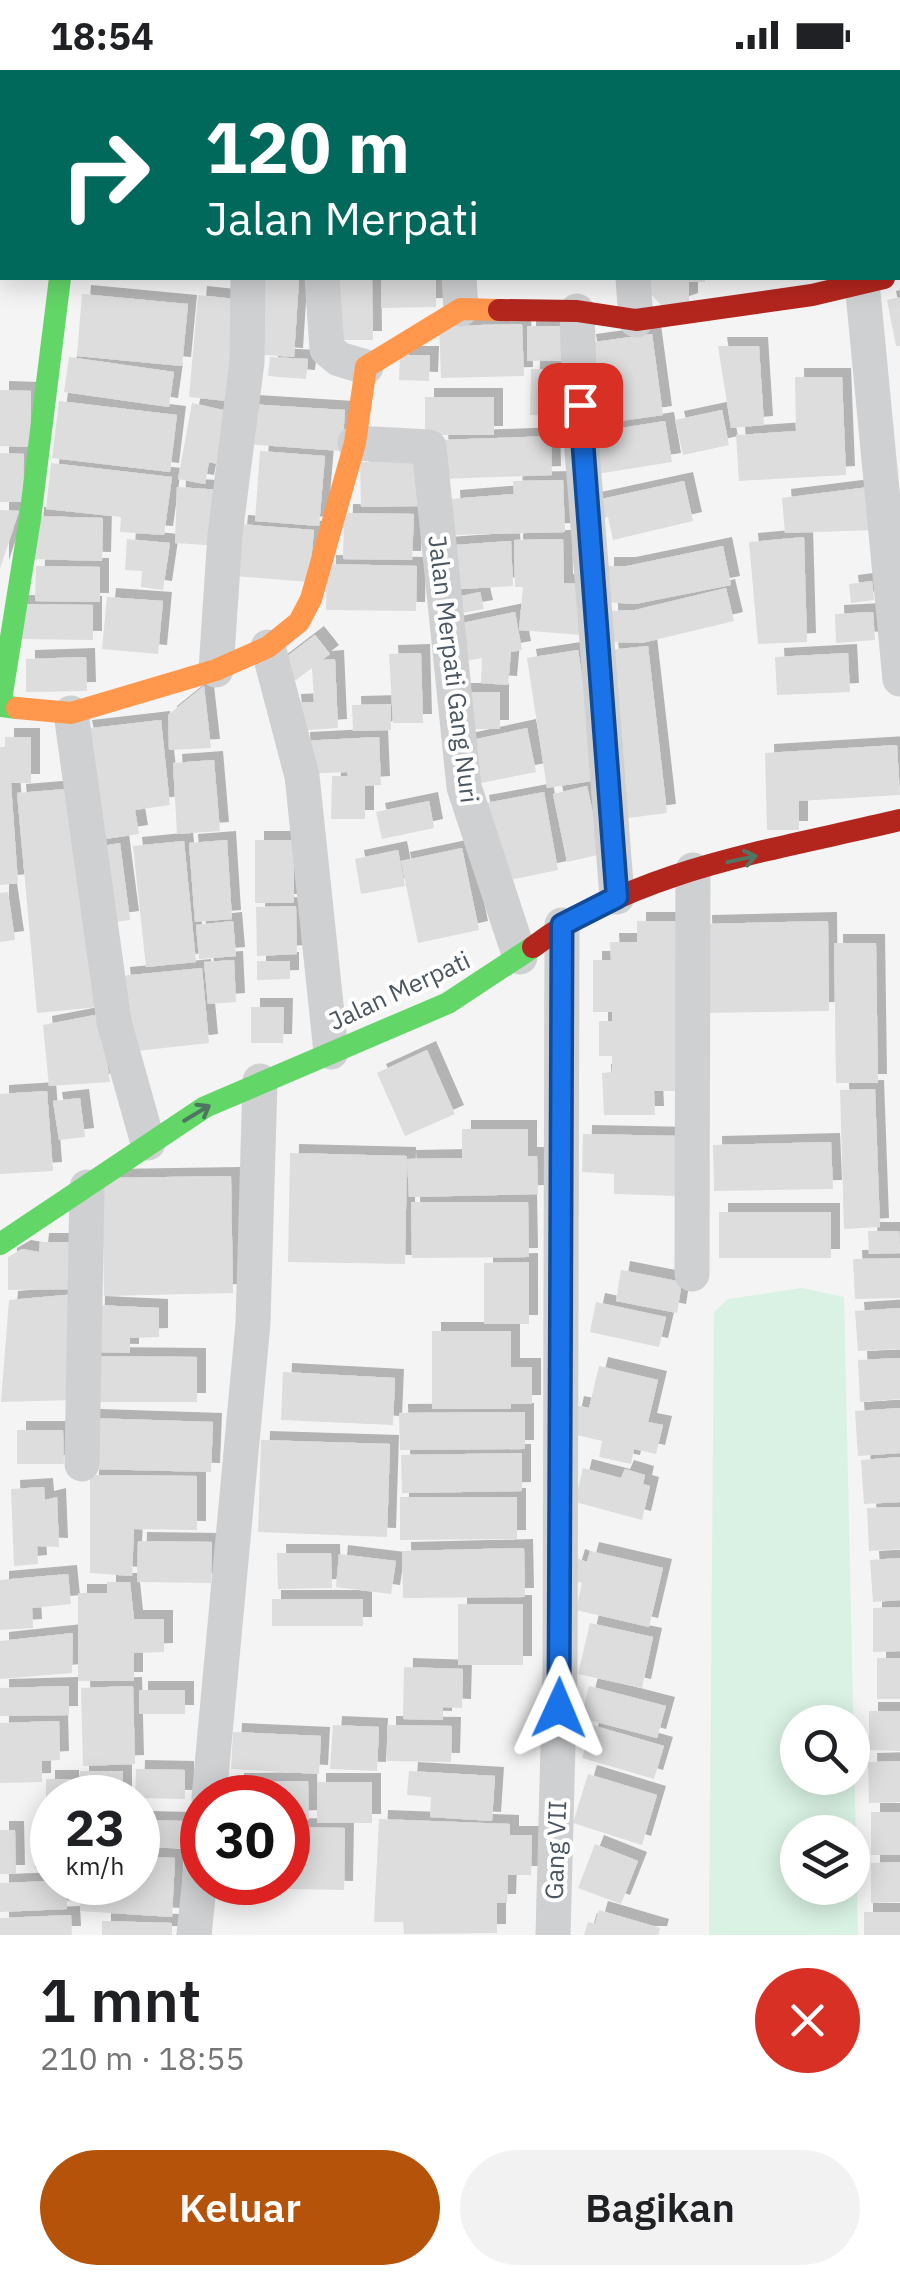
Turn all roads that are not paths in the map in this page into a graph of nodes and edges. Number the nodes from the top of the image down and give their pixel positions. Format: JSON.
{"nodes":[{"id":1,"x":60,"y":280,"type":"edge"},
{"id":2,"x":248,"y":280,"type":"edge"},
{"id":3,"x":322,"y":280,"type":"edge"},
{"id":4,"x":633,"y":280,"type":"edge"},
{"id":5,"x":868,"y":280,"type":"edge"},
{"id":6,"x":877,"y":280,"type":"edge"},
{"id":7,"x":811,"y":286,"type":"edge"},
{"id":8,"x":460,"y":293,"type":"edge"},
{"id":9,"x":577,"y":310,"type":"junction"},
{"id":10,"x":636,"y":320,"type":"junction"},
{"id":11,"x":366,"y":367,"type":"junction"},
{"id":12,"x":355,"y":443,"type":"junction"},
{"id":13,"x":268,"y":647,"type":"junction"},
{"id":14,"x":216,"y":670,"type":"junction"},
{"id":15,"x":900,"y":679,"type":"edge"},
{"id":16,"x":0,"y":706,"type":"edge"},
{"id":17,"x":71,"y":713,"type":"junction"},
{"id":18,"x":900,"y":820,"type":"edge"},
{"id":19,"x":694,"y":870,"type":"junction"},
{"id":20,"x":617,"y":897,"type":"junction"},
{"id":21,"x":562,"y":925,"type":"junction"},
{"id":22,"x":520,"y":957,"type":"junction"},
{"id":23,"x":331,"y":1052,"type":"junction"},
{"id":24,"x":260,"y":1081,"type":"junction"},
{"id":25,"x":148,"y":1143,"type":"junction"},
{"id":26,"x":87,"y":1187,"type":"junction"},
{"id":27,"x":0,"y":1244,"type":"edge"},
{"id":28,"x":692,"y":1274,"type":"dead end"},
{"id":29,"x":82,"y":1464,"type":"dead end"},
{"id":30,"x":211,"y":1775,"type":"edge"},
{"id":31,"x":197,"y":1905,"type":"edge"},
{"id":32,"x":194,"y":1935,"type":"edge"},
{"id":33,"x":553,"y":1935,"type":"edge"}],
"edges":[{"from":1,"to":16,"type":"street"},
{"from":2,"to":14,"type":"street"},
{"from":3,"to":11,"type":"street"},
{"from":4,"to":10,"type":"street"},
{"from":5,"to":7,"type":"street"},
{"from":6,"to":15,"type":"street"},
{"from":7,"to":10,"type":"street"},
{"from":8,"to":9,"type":"street"},
{"from":8,"to":11,"type":"street"},
{"from":9,"to":10,"type":"street"},
{"from":9,"to":20,"type":"street"},
{"from":11,"to":12,"type":"street"},
{"from":12,"to":13,"type":"street"},
{"from":12,"to":22,"type":"street","name":"Jalan Merpati Gang Nuri"},
{"from":13,"to":14,"type":"street"},
{"from":13,"to":23,"type":"street"},
{"from":14,"to":17,"type":"street"},
{"from":16,"to":17,"type":"street"},
{"from":17,"to":25,"type":"street"},
{"from":19,"to":18,"type":"street","name":"Jalan Merpati","one_way":true},
{"from":19,"to":20,"type":"street","name":"Jalan Merpati"},
{"from":19,"to":28,"type":"street"},
{"from":20,"to":21,"type":"street","name":"Jalan Merpati"},
{"from":21,"to":22,"type":"street","name":"Jalan Merpati"},
{"from":21,"to":33,"type":"street","name":"Gang VII"},
{"from":22,"to":23,"type":"street","name":"Jalan Merpati"},
{"from":23,"to":24,"type":"street","name":"Jalan Merpati"},
{"from":25,"to":24,"type":"street","name":"Jalan Merpati","one_way":true},
{"from":24,"to":30,"type":"street"},
{"from":25,"to":26,"type":"street","name":"Jalan Merpati"},
{"from":26,"to":27,"type":"street","name":"Jalan Merpati"},
{"from":26,"to":29,"type":"street"},
{"from":31,"to":32,"type":"street"}]}
